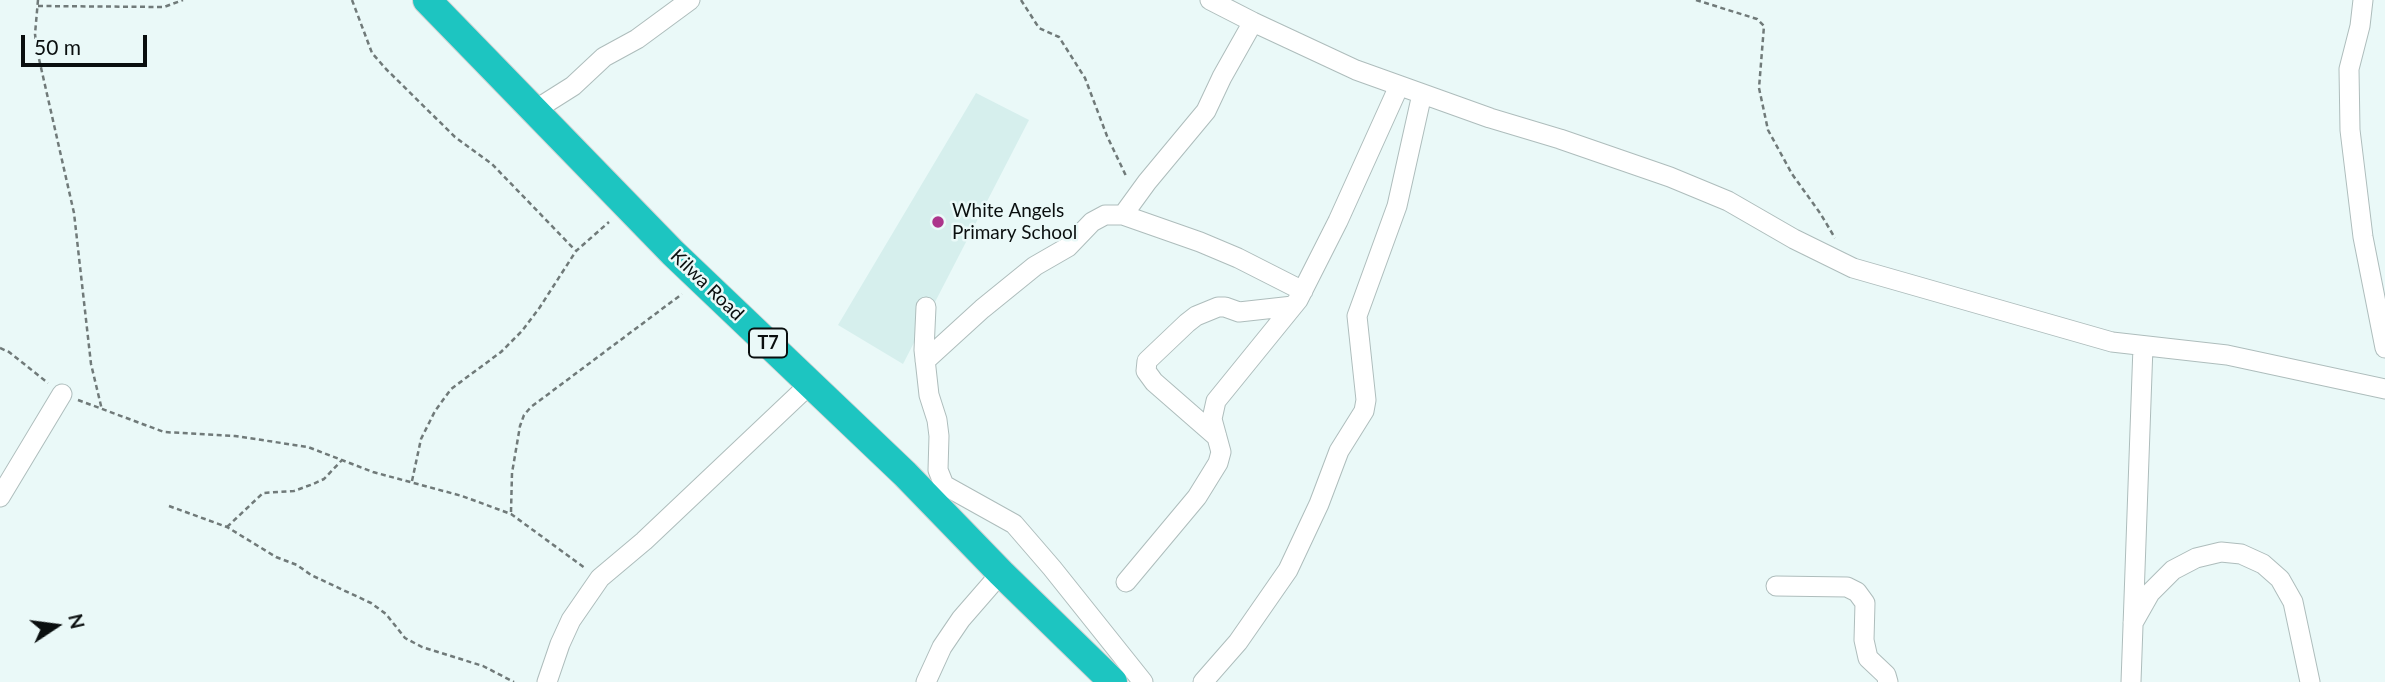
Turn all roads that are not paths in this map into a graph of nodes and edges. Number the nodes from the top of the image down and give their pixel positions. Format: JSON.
{"nodes":[{"id":1,"x":427,"y":0,"type":"edge"},
{"id":2,"x":690,"y":0,"type":"edge"},
{"id":3,"x":1210,"y":0,"type":"edge"},
{"id":4,"x":2363,"y":0,"type":"edge"},
{"id":5,"x":1252,"y":23,"type":"junction"},
{"id":6,"x":1399,"y":86,"type":"junction"},
{"id":7,"x":1422,"y":94,"type":"junction"},
{"id":8,"x":536,"y":110,"type":"junction"},
{"id":9,"x":1123,"y":215,"type":"junction"},
{"id":10,"x":1298,"y":299,"type":"junction"},
{"id":11,"x":926,"y":307,"type":"dead end"},
{"id":12,"x":2143,"y":346,"type":"junction"},
{"id":13,"x":2385,"y":348,"type":"edge"},
{"id":14,"x":925,"y":361,"type":"junction"},
{"id":15,"x":811,"y":383,"type":"junction"},
{"id":16,"x":2385,"y":389,"type":"edge"},
{"id":17,"x":62,"y":394,"type":"road end"},
{"id":18,"x":1217,"y":437,"type":"junction"},
{"id":19,"x":0,"y":497,"type":"edge"},
{"id":20,"x":1001,"y":573,"type":"junction"},
{"id":21,"x":1126,"y":582,"type":"dead end"},
{"id":22,"x":1776,"y":586,"type":"dead end"},
{"id":23,"x":2132,"y":625,"type":"junction"},
{"id":24,"x":547,"y":682,"type":"edge"},
{"id":25,"x":926,"y":682,"type":"edge"},
{"id":26,"x":1113,"y":682,"type":"edge"},
{"id":27,"x":1143,"y":682,"type":"edge"},
{"id":28,"x":1203,"y":682,"type":"edge"},
{"id":29,"x":1888,"y":682,"type":"edge"},
{"id":30,"x":2131,"y":682,"type":"edge"},
{"id":31,"x":2310,"y":682,"type":"edge"}],
"edges":[{"from":1,"to":8,"type":"highway","name":"Kilwa Road","number":"T7"},
{"from":2,"to":8,"type":"street"},
{"from":3,"to":5,"type":"street"},
{"from":4,"to":13,"type":"street"},
{"from":5,"to":6,"type":"street"},
{"from":5,"to":9,"type":"street"},
{"from":6,"to":7,"type":"street"},
{"from":6,"to":10,"type":"street"},
{"from":7,"to":12,"type":"street"},
{"from":7,"to":28,"type":"street"},
{"from":8,"to":15,"type":"highway","name":"Kilwa Road","number":"T7"},
{"from":9,"to":10,"type":"street"},
{"from":9,"to":14,"type":"street"},
{"from":10,"to":18,"type":"street"},
{"from":10,"to":18,"type":"street"},
{"from":11,"to":14,"type":"street"},
{"from":12,"to":16,"type":"street"},
{"from":12,"to":23,"type":"street"},
{"from":14,"to":27,"type":"street"},
{"from":15,"to":20,"type":"highway","name":"Kilwa Road","number":"T7"},
{"from":15,"to":24,"type":"street"},
{"from":17,"to":19,"type":"street"},
{"from":18,"to":21,"type":"street"},
{"from":20,"to":25,"type":"street"},
{"from":20,"to":26,"type":"highway","name":"Kilwa Road","number":"T7"},
{"from":22,"to":29,"type":"street"},
{"from":23,"to":30,"type":"street"},
{"from":23,"to":31,"type":"street"}]}
